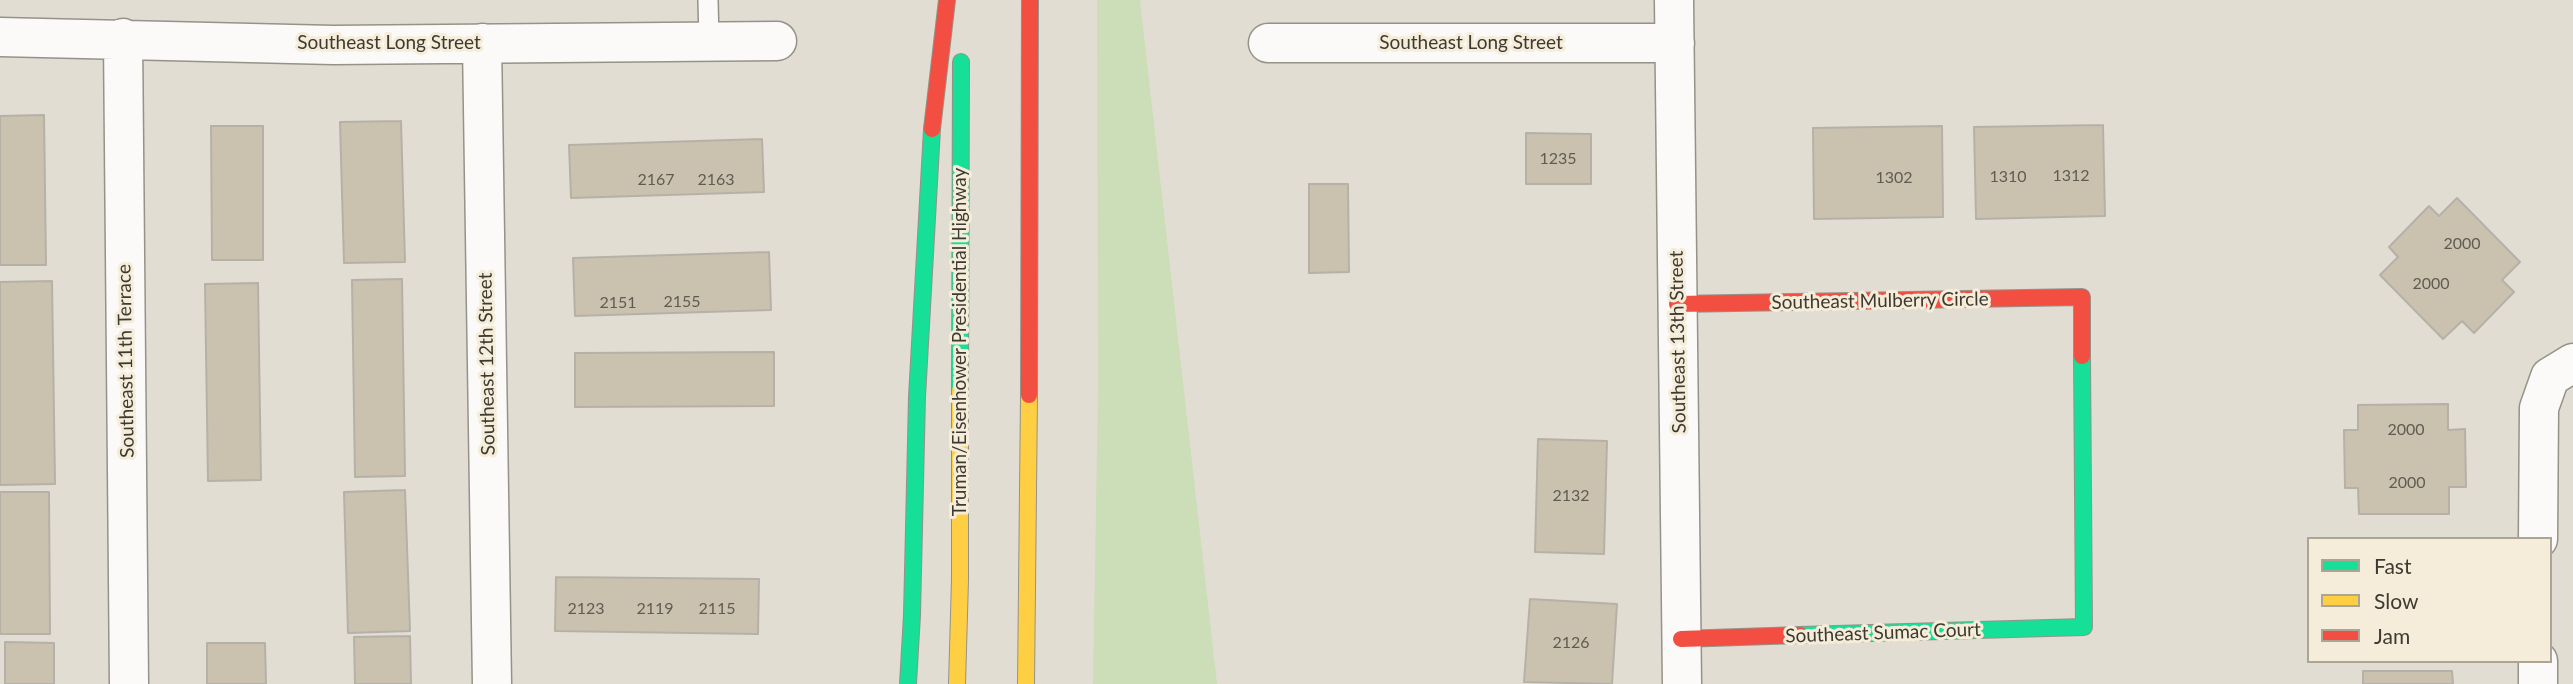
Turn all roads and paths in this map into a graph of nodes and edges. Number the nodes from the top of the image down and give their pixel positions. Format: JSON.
{"nodes":[{"id":1,"x":708,"y":0,"type":"edge"},
{"id":2,"x":947,"y":0,"type":"edge"},
{"id":3,"x":1030,"y":0,"type":"edge"},
{"id":4,"x":1674,"y":0,"type":"edge"},
{"id":5,"x":0,"y":37,"type":"edge"},
{"id":6,"x":123,"y":38,"type":"junction"},
{"id":7,"x":709,"y":41,"type":"junction"},
{"id":8,"x":777,"y":41,"type":"dead end"},
{"id":9,"x":482,"y":43,"type":"junction"},
{"id":10,"x":1268,"y":43,"type":"dead end"},
{"id":11,"x":1675,"y":43,"type":"junction"},
{"id":12,"x":961,"y":51,"type":"dead end"},
{"id":13,"x":1677,"y":304,"type":"junction"},
{"id":14,"x":2573,"y":363,"type":"edge"},
{"id":15,"x":2538,"y":537,"type":"edge"},
{"id":16,"x":2084,"y":627,"type":"joint"},
{"id":17,"x":1681,"y":639,"type":"junction"},
{"id":18,"x":2538,"y":663,"type":"edge"},
{"id":19,"x":129,"y":684,"type":"edge"},
{"id":20,"x":492,"y":684,"type":"edge"},
{"id":21,"x":908,"y":684,"type":"edge"},
{"id":22,"x":957,"y":684,"type":"edge"},
{"id":23,"x":1026,"y":684,"type":"edge"},
{"id":24,"x":1682,"y":684,"type":"edge"},
{"id":25,"x":2538,"y":684,"type":"edge"}],
"edges":[{"from":1,"to":7,"type":"lane"},
{"from":2,"to":21,"type":"main road"},
{"from":3,"to":23,"type":"main road"},
{"from":4,"to":11,"type":"street","name":"Southeast 13th Street"},
{"from":5,"to":6,"type":"street","name":"Southeast Long Street"},
{"from":6,"to":9,"type":"street","name":"Southeast Long Street"},
{"from":6,"to":19,"type":"street","name":"Southeast 11th Terrace"},
{"from":7,"to":8,"type":"street","name":"Southeast Long Street"},
{"from":7,"to":9,"type":"street","name":"Southeast Long Street"},
{"from":9,"to":20,"type":"street","name":"Southeast 12th Street"},
{"from":10,"to":11,"type":"street","name":"Southeast Long Street"},
{"from":11,"to":13,"type":"street","name":"Southeast 13th Street"},
{"from":12,"to":22,"type":"main road","name":"Truman/Eisenhower Presidential Highway"},
{"from":13,"to":16,"type":"main road","name":"Southeast Mulberry Circle"},
{"from":13,"to":17,"type":"street","name":"Southeast 13th Street"},
{"from":14,"to":15,"type":"street"},
{"from":16,"to":17,"type":"main road","name":"Southeast Sumac Court"},
{"from":17,"to":24,"type":"street","name":"Southeast 13th Street"},
{"from":18,"to":25,"type":"street"}]}
